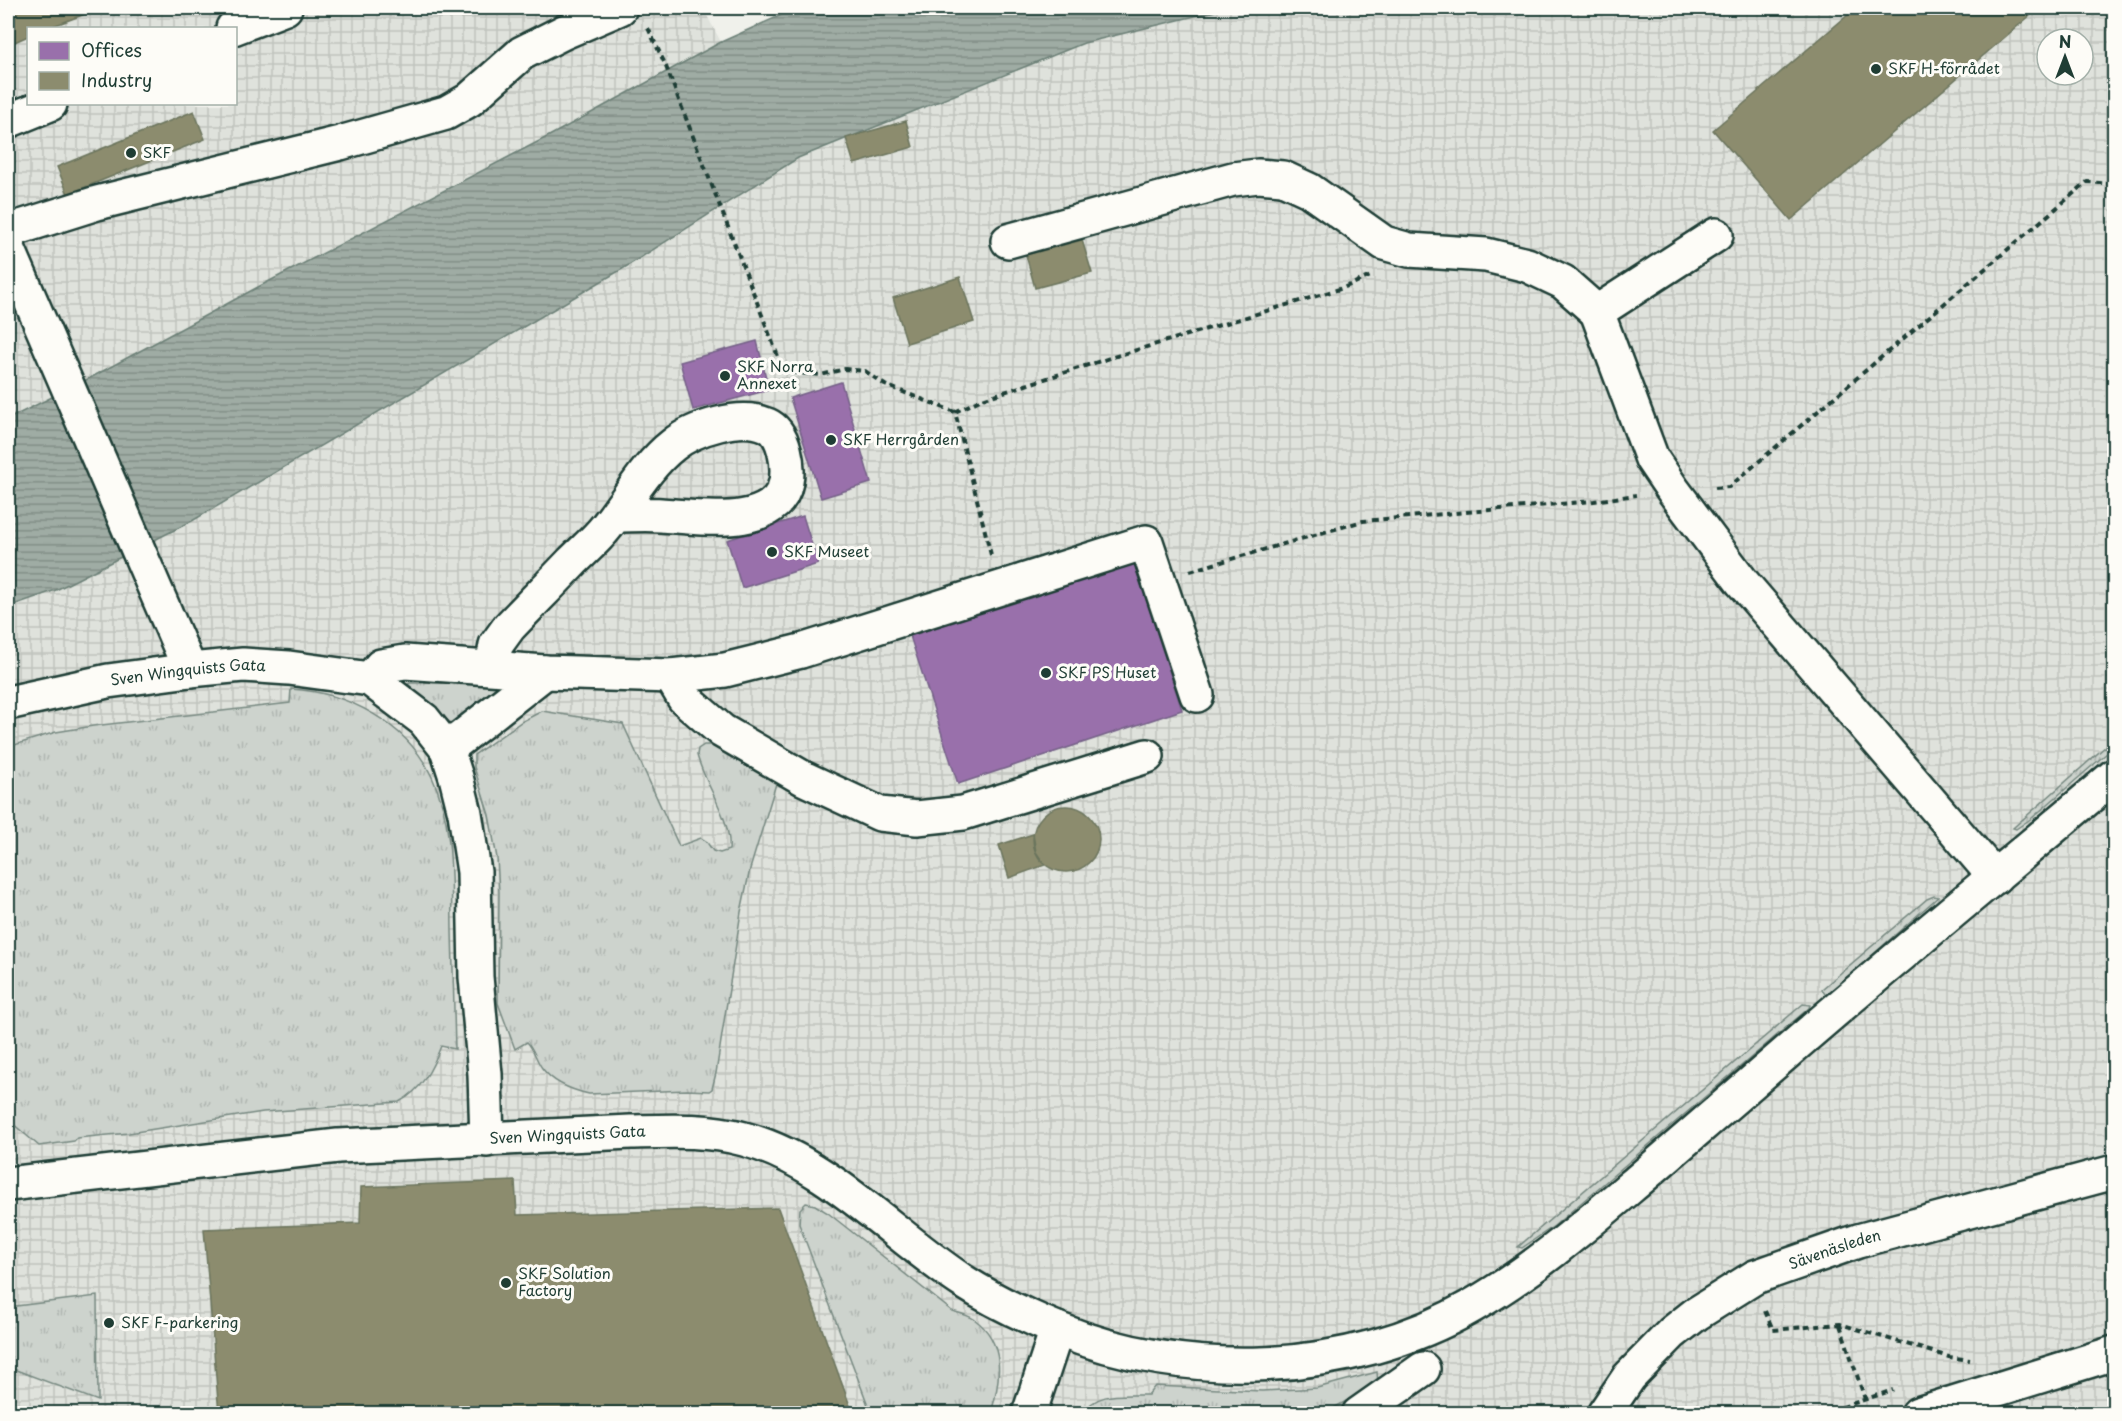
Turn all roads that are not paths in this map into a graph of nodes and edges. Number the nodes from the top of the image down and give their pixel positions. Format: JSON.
{"nodes":[{"id":1,"x":285,"y":8,"type":"edge"},
{"id":2,"x":620,"y":8,"type":"edge"},
{"id":3,"x":236,"y":27,"type":"edge"},
{"id":4,"x":48,"y":105,"type":"edge"},
{"id":5,"x":8,"y":121,"type":"edge"},
{"id":6,"x":8,"y":231,"type":"edge"},
{"id":7,"x":1716,"y":235,"type":"dead end"},
{"id":8,"x":1008,"y":241,"type":"dead end"},
{"id":9,"x":8,"y":248,"type":"edge"},
{"id":10,"x":1597,"y":312,"type":"junction"},
{"id":11,"x":616,"y":515,"type":"junction"},
{"id":12,"x":492,"y":667,"type":"junction"},
{"id":13,"x":190,"y":670,"type":"junction"},
{"id":14,"x":545,"y":672,"type":"junction"},
{"id":15,"x":671,"y":676,"type":"junction"},
{"id":16,"x":370,"y":679,"type":"junction"},
{"id":17,"x":1197,"y":695,"type":"dead end"},
{"id":18,"x":8,"y":703,"type":"edge"},
{"id":19,"x":447,"y":749,"type":"junction"},
{"id":20,"x":1147,"y":756,"type":"dead end"},
{"id":21,"x":2115,"y":777,"type":"edge"},
{"id":22,"x":1995,"y":877,"type":"junction"},
{"id":23,"x":487,"y":1140,"type":"junction"},
{"id":24,"x":2115,"y":1172,"type":"edge"},
{"id":25,"x":8,"y":1184,"type":"edge"},
{"id":26,"x":1057,"y":1329,"type":"junction"},
{"id":27,"x":2115,"y":1353,"type":"edge"},
{"id":28,"x":1424,"y":1369,"type":"dead end"},
{"id":29,"x":1029,"y":1413,"type":"edge"},
{"id":30,"x":1359,"y":1413,"type":"edge"},
{"id":31,"x":1604,"y":1413,"type":"edge"},
{"id":32,"x":1918,"y":1413,"type":"edge"}],
"edges":[{"from":1,"to":3,"type":"street"},
{"from":2,"to":6,"type":"street"},
{"from":4,"to":5,"type":"street"},
{"from":7,"to":10,"type":"street"},
{"from":8,"to":10,"type":"street"},
{"from":9,"to":13,"type":"street"},
{"from":10,"to":22,"type":"street"},
{"from":11,"to":11,"type":"street"},
{"from":11,"to":12,"type":"street"},
{"from":12,"to":14,"type":"street"},
{"from":12,"to":16,"type":"street"},
{"from":13,"to":16,"type":"street","name":"Sven Wingquists Gata"},
{"from":13,"to":18,"type":"street","name":"Sven Wingquists Gata"},
{"from":14,"to":15,"type":"street"},
{"from":14,"to":19,"type":"street"},
{"from":15,"to":17,"type":"street"},
{"from":15,"to":20,"type":"street"},
{"from":16,"to":19,"type":"street","name":"Sven Wingquists Gata"},
{"from":19,"to":23,"type":"street","name":"Sven Wingquists Gata"},
{"from":21,"to":22,"type":"street","name":"Sven Wingquists Gata"},
{"from":22,"to":26,"type":"street","name":"Sven Wingquists Gata"},
{"from":23,"to":25,"type":"street"},
{"from":23,"to":26,"type":"street","name":"Sven Wingquists Gata"},
{"from":24,"to":31,"type":"street","name":"Sävenäsleden"},
{"from":26,"to":29,"type":"street"},
{"from":27,"to":32,"type":"street"},
{"from":28,"to":30,"type":"street"}]}
